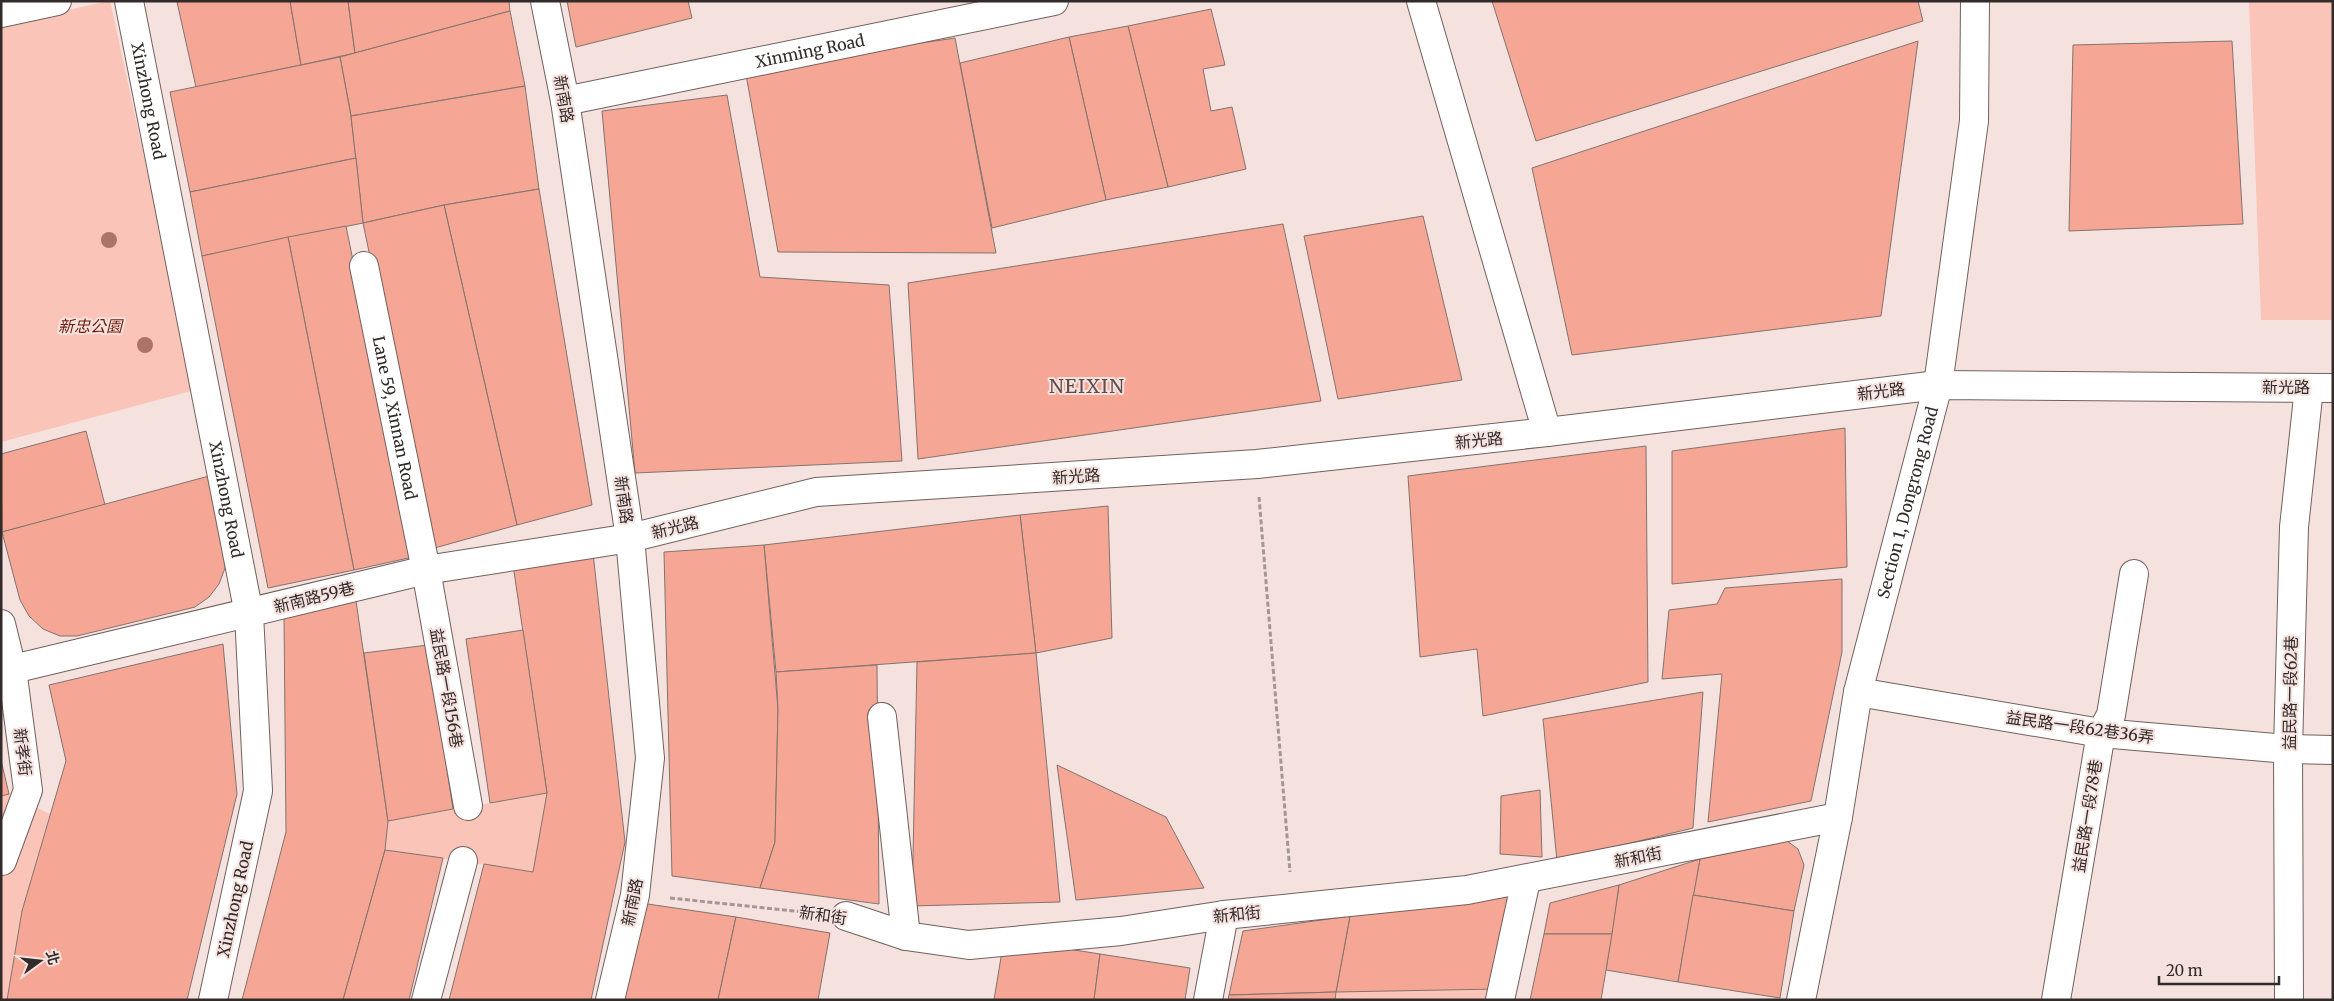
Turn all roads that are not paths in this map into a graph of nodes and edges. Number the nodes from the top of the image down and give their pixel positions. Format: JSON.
{"nodes":[{"id":1,"x":57,"y":1,"type":"edge"},
{"id":2,"x":129,"y":1,"type":"edge"},
{"id":3,"x":545,"y":1,"type":"edge"},
{"id":4,"x":1054,"y":1,"type":"edge"},
{"id":5,"x":1421,"y":1,"type":"edge"},
{"id":6,"x":1974,"y":1,"type":"edge"},
{"id":7,"x":1,"y":13,"type":"edge"},
{"id":8,"x":565,"y":100,"type":"junction"},
{"id":9,"x":364,"y":266,"type":"dead end"},
{"id":10,"x":1938,"y":385,"type":"junction"},
{"id":11,"x":2321,"y":388,"type":"edge"},
{"id":12,"x":1546,"y":432,"type":"junction"},
{"id":13,"x":630,"y":538,"type":"junction"},
{"id":14,"x":426,"y":570,"type":"junction"},
{"id":15,"x":2134,"y":574,"type":"dead end"},
{"id":16,"x":249,"y":614,"type":"junction"},
{"id":17,"x":1,"y":624,"type":"edge"},
{"id":18,"x":7,"y":671,"type":"edge"},
{"id":19,"x":1858,"y":692,"type":"junction"},
{"id":20,"x":882,"y":717,"type":"dead end"},
{"id":21,"x":2101,"y":733,"type":"junction"},
{"id":22,"x":2288,"y":749,"type":"junction"},
{"id":23,"x":2333,"y":750,"type":"edge"},
{"id":24,"x":468,"y":806,"type":"dead end"},
{"id":25,"x":1838,"y":817,"type":"junction"},
{"id":26,"x":2,"y":860,"type":"edge"},
{"id":27,"x":462,"y":861,"type":"dead end"},
{"id":28,"x":1526,"y":880,"type":"junction"},
{"id":29,"x":1224,"y":915,"type":"junction"},
{"id":30,"x":846,"y":916,"type":"road end"},
{"id":31,"x":906,"y":936,"type":"junction"},
{"id":32,"x":212,"y":1000,"type":"edge"},
{"id":33,"x":426,"y":1000,"type":"edge"},
{"id":34,"x":610,"y":1000,"type":"edge"},
{"id":35,"x":1208,"y":1000,"type":"edge"},
{"id":36,"x":1500,"y":1000,"type":"edge"},
{"id":37,"x":1801,"y":1000,"type":"edge"},
{"id":38,"x":2056,"y":1000,"type":"edge"},
{"id":39,"x":2290,"y":1000,"type":"edge"}],
"edges":[{"from":1,"to":7,"type":"street"},
{"from":2,"to":16,"type":"street","name":"Xinzhong Road"},
{"from":3,"to":8,"type":"street","name":"新南路"},
{"from":4,"to":8,"type":"street","name":"Xinming Road"},
{"from":5,"to":12,"type":"street"},
{"from":6,"to":10,"type":"street","name":"Section 1, Dongrong Road"},
{"from":8,"to":13,"type":"street","name":"新南路"},
{"from":9,"to":14,"type":"street","name":"Lane 59, Xinnan Road"},
{"from":10,"to":11,"type":"street","name":"新光路"},
{"from":10,"to":12,"type":"street","name":"新光路"},
{"from":10,"to":19,"type":"street","name":"Section 1, Dongrong Road"},
{"from":11,"to":22,"type":"street","name":"益民路一段62巷"},
{"from":12,"to":13,"type":"street","name":"新光路"},
{"from":13,"to":14,"type":"street","name":"新南路59巷"},
{"from":13,"to":34,"type":"street","name":"新南路"},
{"from":14,"to":16,"type":"street","name":"新南路59巷"},
{"from":14,"to":24,"type":"street","name":"益民路一段156巷"},
{"from":15,"to":21,"type":"street","name":"益民路一段78巷"},
{"from":16,"to":18,"type":"street","name":"新南路59巷"},
{"from":16,"to":32,"type":"street","name":"Xinzhong Road"},
{"from":17,"to":18,"type":"street","name":"新孝街"},
{"from":18,"to":26,"type":"street","name":"新孝街"},
{"from":19,"to":21,"type":"street","name":"益民路一段62巷36弄"},
{"from":19,"to":25,"type":"street","name":"Section 1, Dongrong Road"},
{"from":20,"to":31,"type":"street"},
{"from":21,"to":22,"type":"street","name":"益民路一段62巷36弄"},
{"from":21,"to":38,"type":"street","name":"益民路一段78巷"},
{"from":22,"to":23,"type":"street","name":"益民路一段62巷36弄"},
{"from":22,"to":39,"type":"street","name":"益民路一段62巷"},
{"from":25,"to":28,"type":"street","name":"新和街"},
{"from":25,"to":37,"type":"street","name":"Section 1, Dongrong Road"},
{"from":27,"to":33,"type":"street"},
{"from":28,"to":29,"type":"street","name":"新和街"},
{"from":28,"to":36,"type":"street"},
{"from":29,"to":31,"type":"street","name":"新和街"},
{"from":29,"to":35,"type":"street"},
{"from":30,"to":31,"type":"street","name":"新和街"}]}
